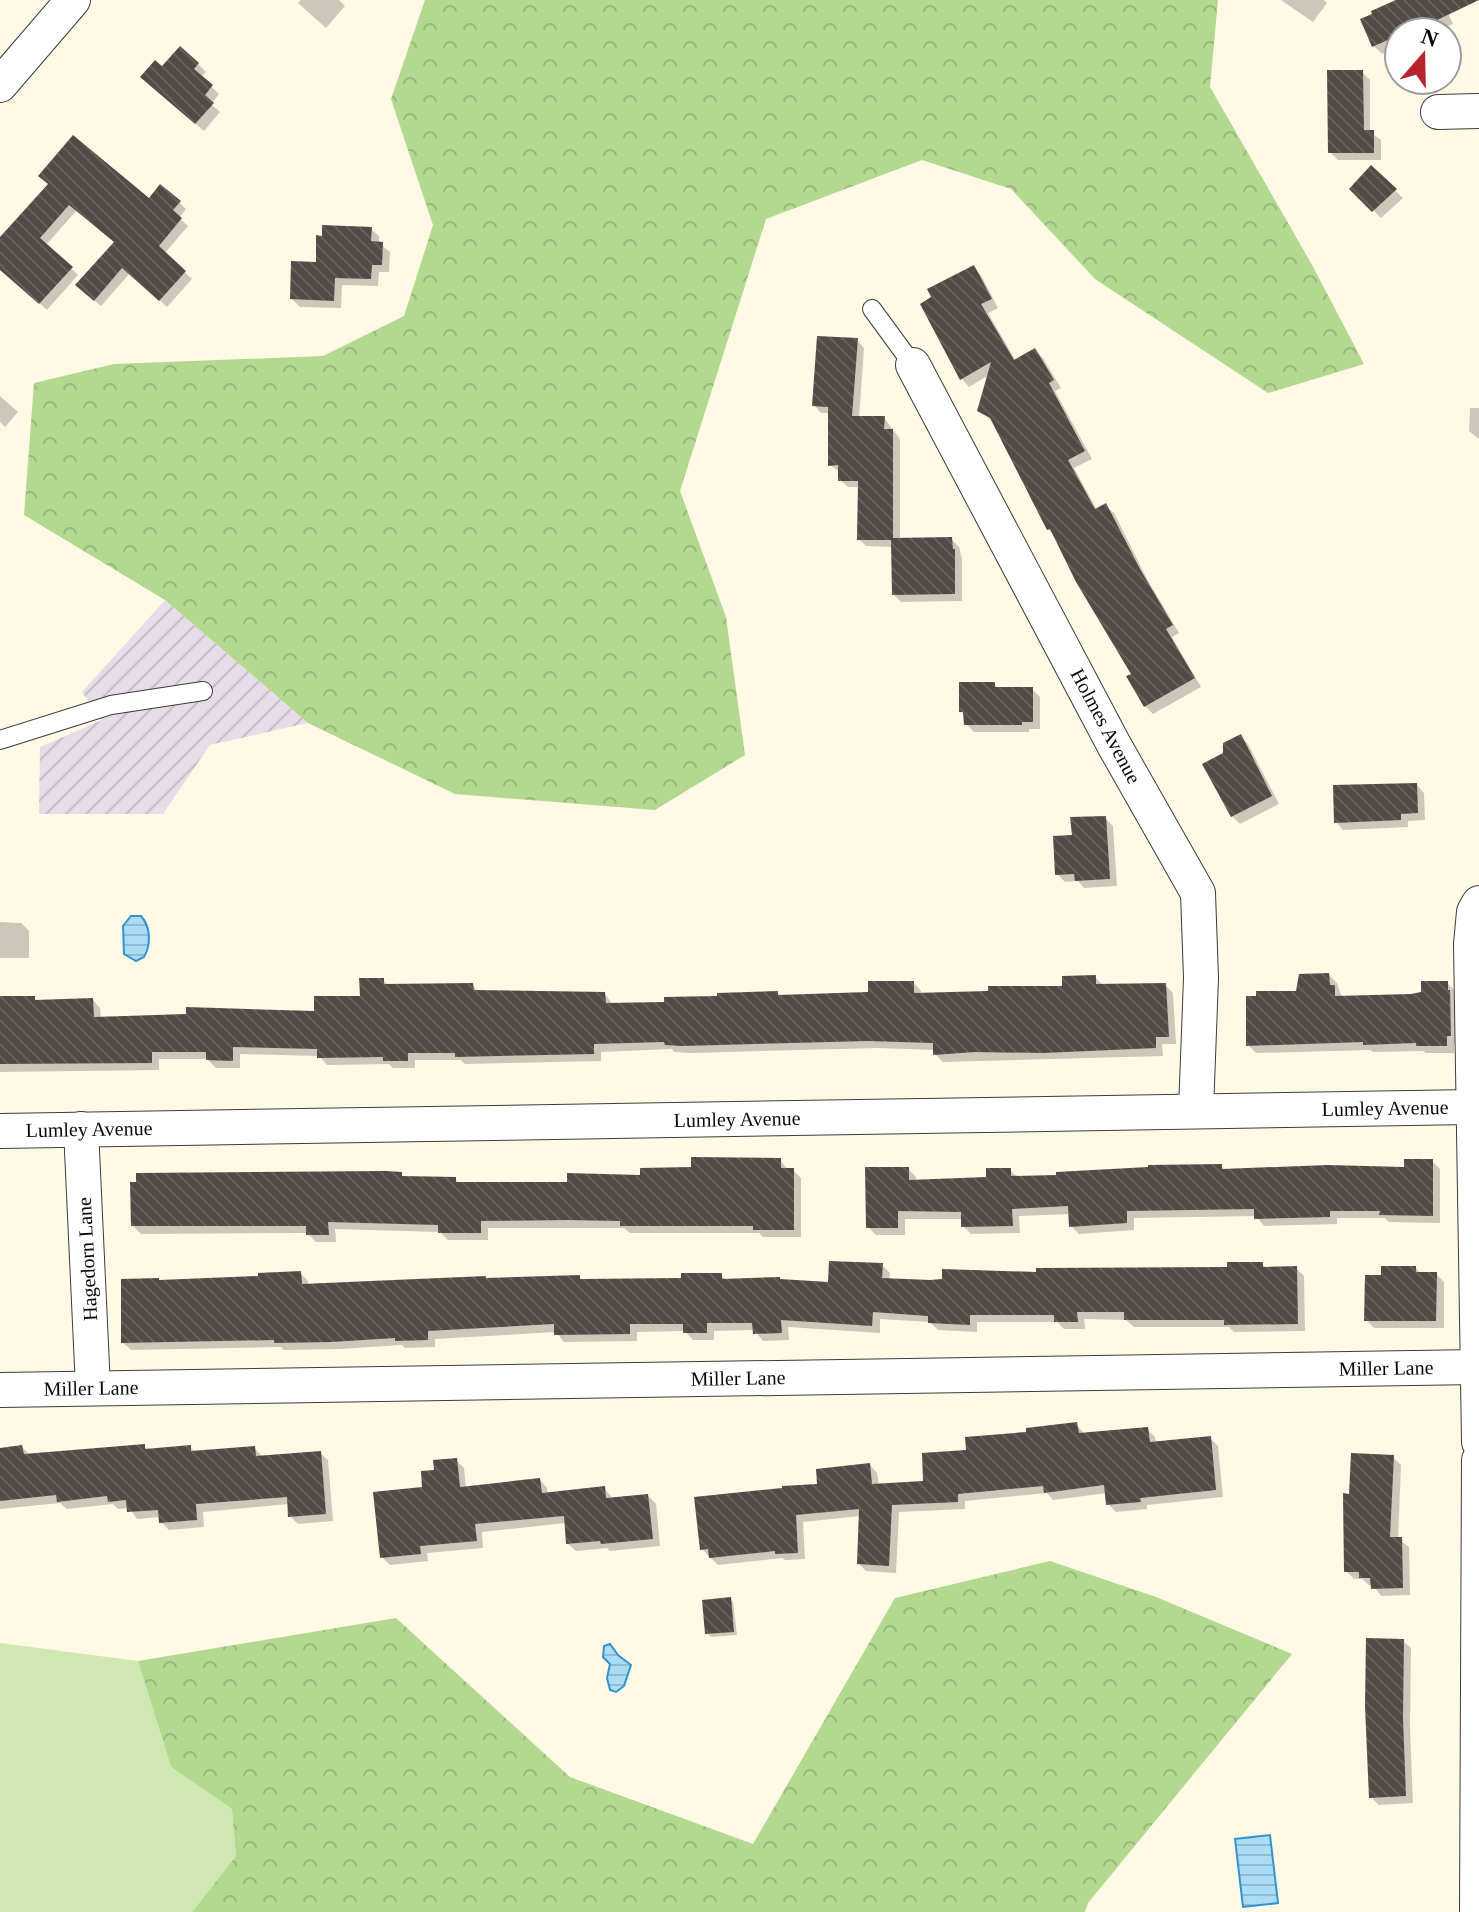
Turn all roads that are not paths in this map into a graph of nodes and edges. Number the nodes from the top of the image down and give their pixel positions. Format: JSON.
{"nodes":[{"id":1,"x":73,"y":0,"type":"edge"},
{"id":2,"x":0,"y":85,"type":"edge"},
{"id":3,"x":1479,"y":111,"type":"edge"},
{"id":4,"x":1438,"y":112,"type":"dead end"},
{"id":5,"x":872,"y":309,"type":"dead end"},
{"id":6,"x":913,"y":365,"type":"joint"},
{"id":7,"x":203,"y":691,"type":"dead end"},
{"id":8,"x":0,"y":740,"type":"edge"},
{"id":9,"x":1479,"y":903,"type":"edge"},
{"id":10,"x":1473,"y":1107,"type":"junction"},
{"id":11,"x":1196,"y":1111,"type":"junction"},
{"id":12,"x":81,"y":1129,"type":"junction"},
{"id":13,"x":0,"y":1131,"type":"edge"},
{"id":14,"x":1477,"y":1367,"type":"edge"},
{"id":15,"x":93,"y":1388,"type":"junction"},
{"id":16,"x":0,"y":1390,"type":"edge"},
{"id":17,"x":1479,"y":1442,"type":"edge"},
{"id":18,"x":1479,"y":1460,"type":"edge"},
{"id":19,"x":1477,"y":1912,"type":"edge"}],
"edges":[{"from":1,"to":2,"type":"street"},
{"from":3,"to":4,"type":"street"},
{"from":5,"to":6,"type":"lane"},
{"from":6,"to":11,"type":"street","name":"Holmes Avenue"},
{"from":7,"to":8,"type":"lane"},
{"from":9,"to":10,"type":"street"},
{"from":10,"to":11,"type":"street","name":"Lumley Avenue"},
{"from":10,"to":14,"type":"street"},
{"from":11,"to":12,"type":"street","name":"Lumley Avenue"},
{"from":12,"to":13,"type":"street","name":"Lumley Avenue"},
{"from":12,"to":15,"type":"street","name":"Hagedorn Lane"},
{"from":14,"to":15,"type":"street","name":"Miller Lane"},
{"from":14,"to":17,"type":"street"},
{"from":15,"to":16,"type":"street","name":"Miller Lane"},
{"from":18,"to":19,"type":"street"}]}
